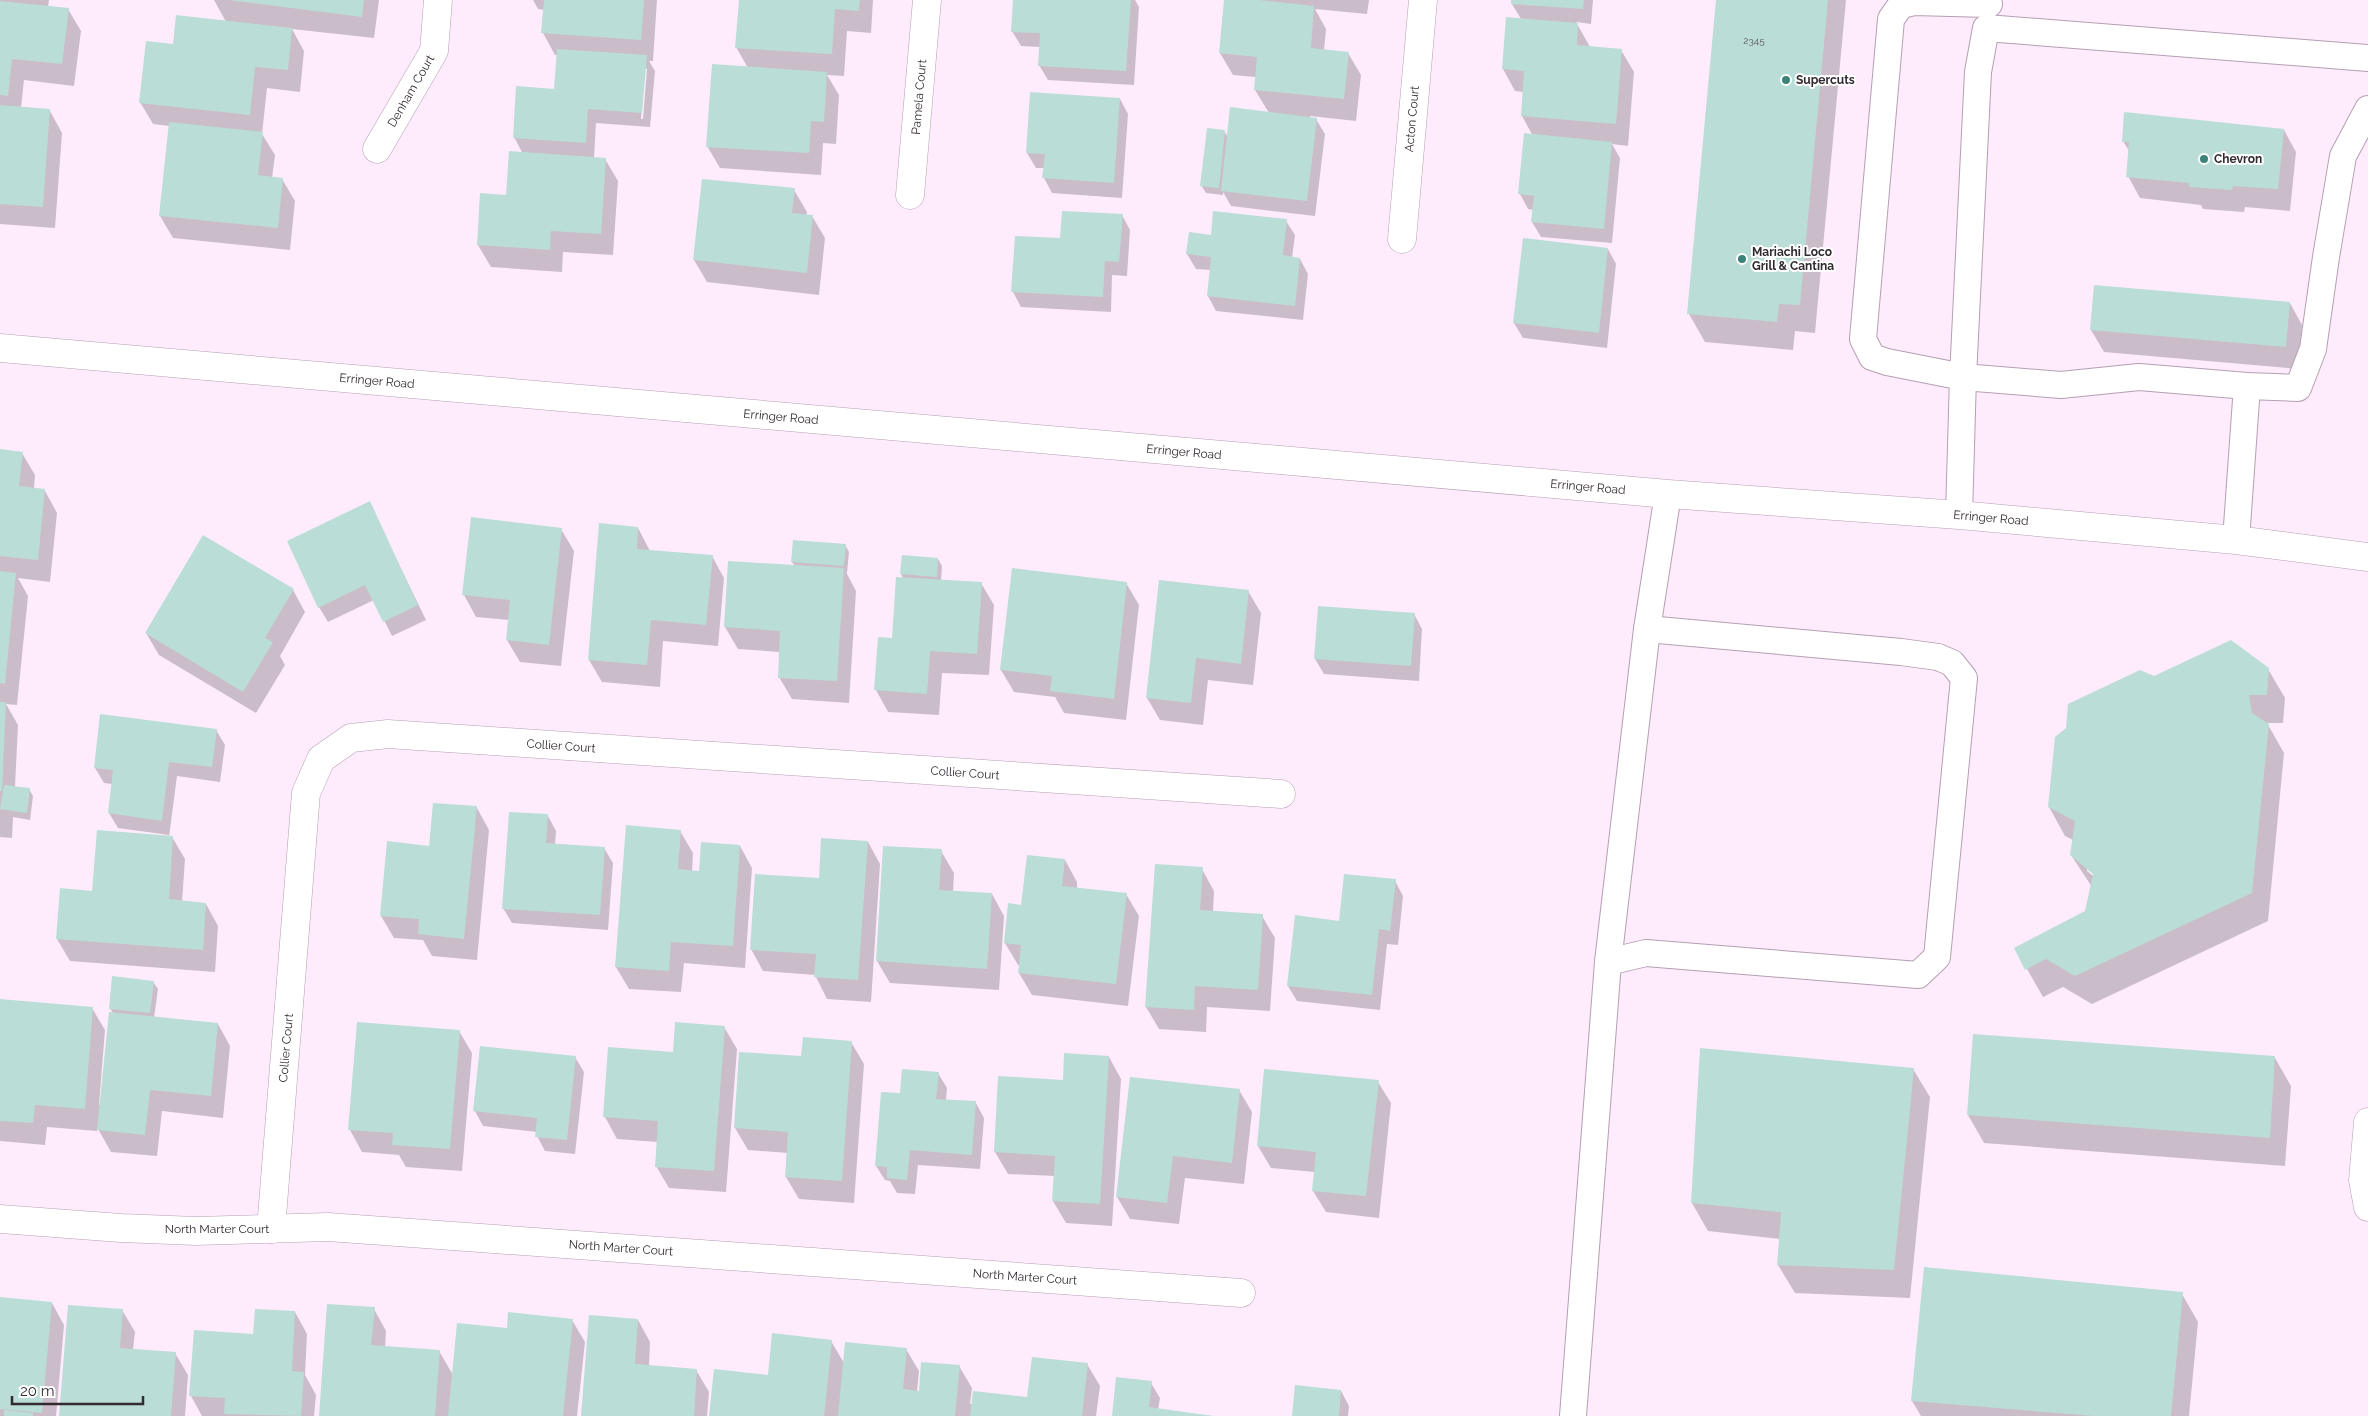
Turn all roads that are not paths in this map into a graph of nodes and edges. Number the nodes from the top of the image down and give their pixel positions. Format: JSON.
{"nodes":[{"id":1,"x":438,"y":0,"type":"edge"},
{"id":2,"x":927,"y":0,"type":"edge"},
{"id":3,"x":1423,"y":0,"type":"edge"},
{"id":4,"x":1988,"y":11,"type":"edge"},
{"id":5,"x":2368,"y":58,"type":"edge"},
{"id":6,"x":2368,"y":109,"type":"edge"},
{"id":7,"x":377,"y":149,"type":"dead end"},
{"id":8,"x":910,"y":195,"type":"dead end"},
{"id":9,"x":1402,"y":238,"type":"dead end"},
{"id":10,"x":0,"y":348,"type":"edge"},
{"id":11,"x":1963,"y":377,"type":"junction"},
{"id":12,"x":2246,"y":386,"type":"junction"},
{"id":13,"x":1668,"y":494,"type":"junction"},
{"id":14,"x":1959,"y":515,"type":"junction"},
{"id":15,"x":2236,"y":540,"type":"junction"},
{"id":16,"x":2368,"y":557,"type":"edge"},
{"id":17,"x":1647,"y":630,"type":"junction"},
{"id":18,"x":1281,"y":794,"type":"dead end"},
{"id":19,"x":1608,"y":962,"type":"junction"},
{"id":20,"x":2368,"y":1122,"type":"edge"},
{"id":21,"x":2368,"y":1208,"type":"edge"},
{"id":22,"x":0,"y":1219,"type":"edge"},
{"id":23,"x":271,"y":1229,"type":"junction"},
{"id":24,"x":1241,"y":1293,"type":"dead end"},
{"id":25,"x":1573,"y":1416,"type":"edge"}],
"edges":[{"from":1,"to":7,"type":"street","name":"Denham Court"},
{"from":2,"to":8,"type":"street","name":"Pamela Court"},
{"from":3,"to":9,"type":"street","name":"Acton Court"},
{"from":4,"to":5,"type":"lane"},
{"from":4,"to":11,"type":"lane"},
{"from":4,"to":11,"type":"lane"},
{"from":6,"to":12,"type":"lane"},
{"from":10,"to":13,"type":"street","name":"Erringer Road"},
{"from":11,"to":12,"type":"lane"},
{"from":11,"to":14,"type":"lane"},
{"from":12,"to":15,"type":"lane"},
{"from":13,"to":14,"type":"street","name":"Erringer Road"},
{"from":13,"to":17,"type":"lane"},
{"from":14,"to":15,"type":"street","name":"Erringer Road"},
{"from":15,"to":16,"type":"street","name":"Erringer Road"},
{"from":17,"to":19,"type":"lane"},
{"from":17,"to":19,"type":"lane"},
{"from":18,"to":23,"type":"street","name":"Collier Court"},
{"from":19,"to":25,"type":"lane"},
{"from":20,"to":21,"type":"street"},
{"from":22,"to":23,"type":"street","name":"North Marter Court"},
{"from":23,"to":24,"type":"street","name":"North Marter Court"}]}
